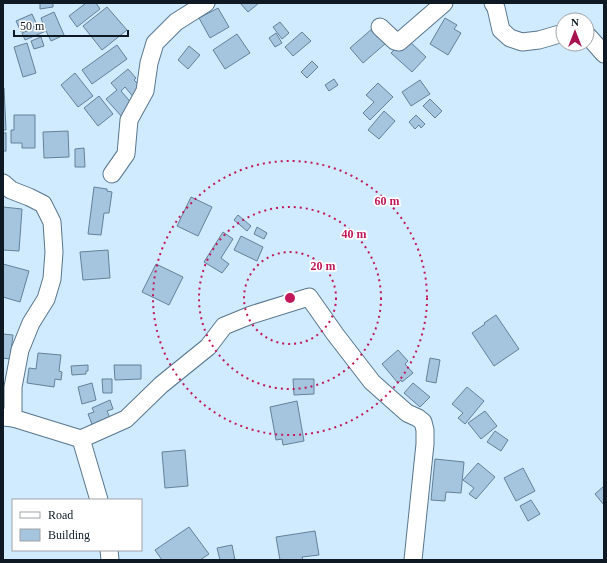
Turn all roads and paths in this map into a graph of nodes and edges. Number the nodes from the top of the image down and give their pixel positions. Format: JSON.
{"nodes":[{"id":1,"x":206,"y":3,"type":"edge"},
{"id":2,"x":444,"y":3,"type":"edge"},
{"id":3,"x":493,"y":3,"type":"edge"},
{"id":4,"x":380,"y":27,"type":"dead end"},
{"id":5,"x":555,"y":35,"type":"edge"},
{"id":6,"x":595,"y":44,"type":"edge"},
{"id":7,"x":604,"y":54,"type":"edge"},
{"id":8,"x":112,"y":174,"type":"dead end"},
{"id":9,"x":3,"y":183,"type":"edge"},
{"id":10,"x":8,"y":417,"type":"edge"},
{"id":11,"x":81,"y":439,"type":"junction"},
{"id":12,"x":99,"y":499,"type":"edge"},
{"id":13,"x":413,"y":560,"type":"edge"}],
"edges":[{"from":1,"to":8,"type":"street"},
{"from":2,"to":4,"type":"street"},
{"from":3,"to":5,"type":"street"},
{"from":6,"to":7,"type":"street"},
{"from":9,"to":10,"type":"street"},
{"from":10,"to":11,"type":"street"},
{"from":11,"to":12,"type":"street"},
{"from":11,"to":13,"type":"street"}]}
